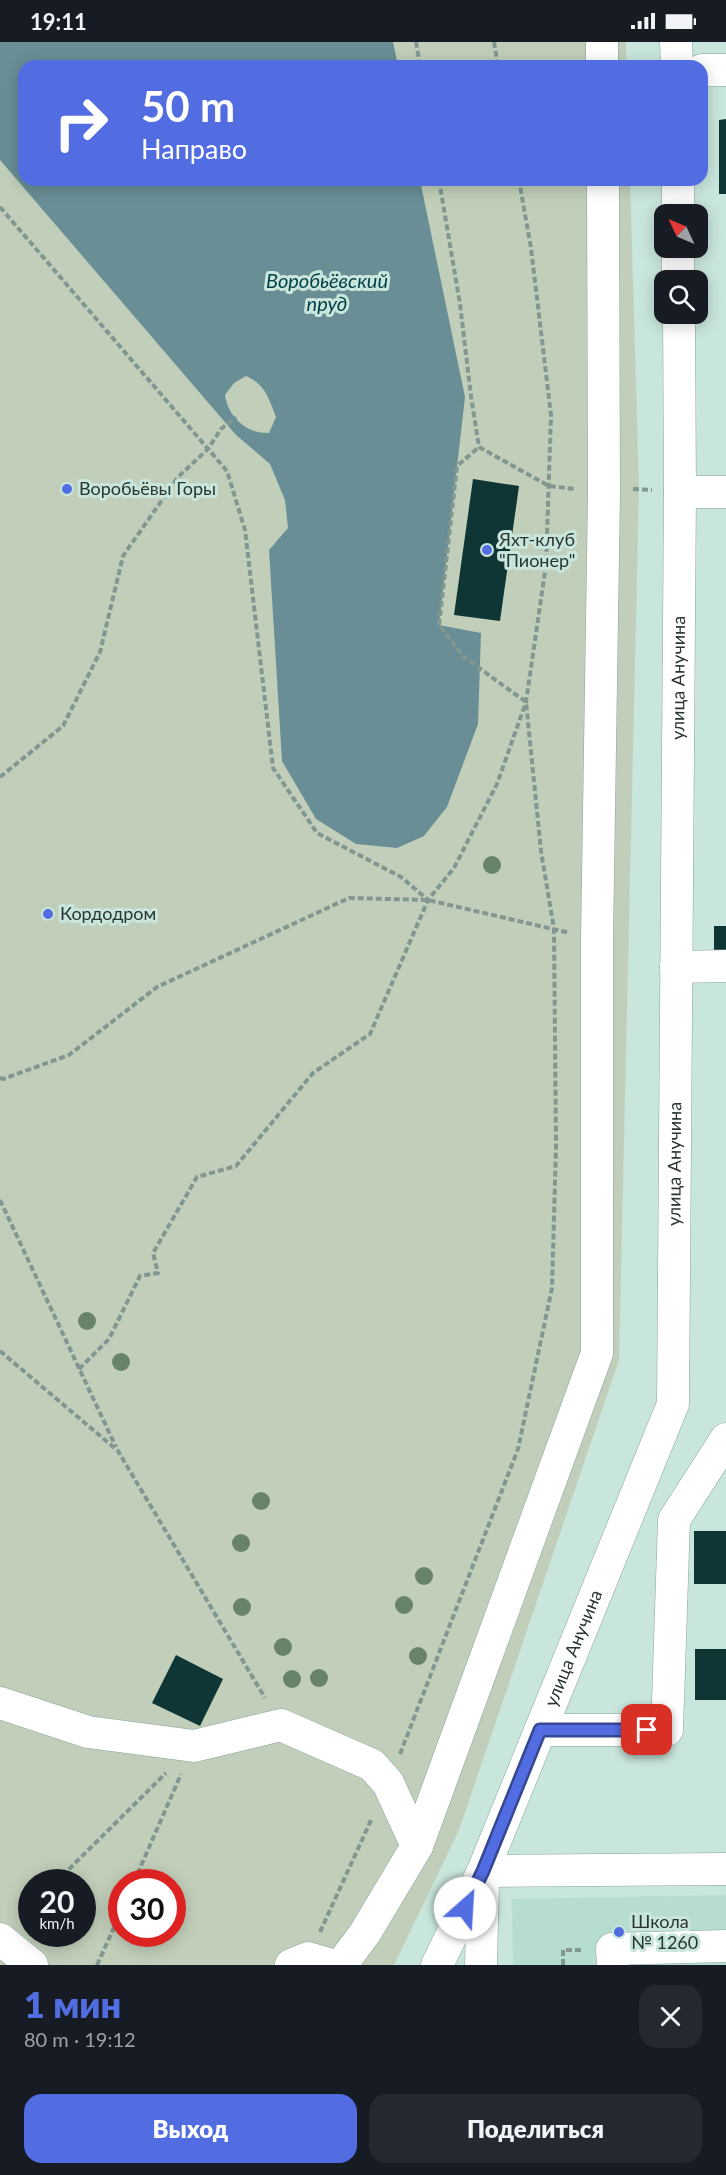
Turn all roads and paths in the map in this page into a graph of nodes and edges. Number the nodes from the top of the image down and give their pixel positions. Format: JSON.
{"nodes":[{"id":1,"x":416,"y":42,"type":"edge"},
{"id":2,"x":494,"y":42,"type":"edge"},
{"id":3,"x":602,"y":42,"type":"edge"},
{"id":4,"x":676,"y":42,"type":"edge"},
{"id":5,"x":419,"y":60,"type":"edge"},
{"id":6,"x":497,"y":60,"type":"edge"},
{"id":7,"x":602,"y":60,"type":"edge"},
{"id":8,"x":677,"y":60,"type":"edge"},
{"id":9,"x":708,"y":70,"type":"edge"},
{"id":10,"x":726,"y":70,"type":"edge"},
{"id":11,"x":440,"y":186,"type":"edge"},
{"id":12,"x":520,"y":186,"type":"edge"},
{"id":13,"x":603,"y":186,"type":"edge"},
{"id":14,"x":678,"y":186,"type":"edge"},
{"id":15,"x":678,"y":204,"type":"edge"},
{"id":16,"x":0,"y":207,"type":"edge"},
{"id":17,"x":678,"y":324,"type":"edge"},
{"id":18,"x":236,"y":417,"type":"dead end"},
{"id":19,"x":479,"y":447,"type":"junction"},
{"id":20,"x":207,"y":449,"type":"junction"},
{"id":21,"x":549,"y":486,"type":"junction"},
{"id":22,"x":680,"y":492,"type":"junction"},
{"id":23,"x":726,"y":492,"type":"edge"},
{"id":24,"x":604,"y":493,"type":"junction"},
{"id":25,"x":526,"y":702,"type":"junction"},
{"id":26,"x":0,"y":777,"type":"edge"},
{"id":27,"x":428,"y":900,"type":"junction"},
{"id":28,"x":554,"y":929,"type":"junction"},
{"id":29,"x":597,"y":939,"type":"junction"},
{"id":30,"x":726,"y":966,"type":"edge"},
{"id":31,"x":676,"y":967,"type":"junction"},
{"id":32,"x":0,"y":1078,"type":"edge"},
{"id":33,"x":0,"y":1200,"type":"edge"},
{"id":34,"x":0,"y":1351,"type":"edge"},
{"id":35,"x":79,"y":1369,"type":"junction"},
{"id":36,"x":726,"y":1439,"type":"edge"},
{"id":37,"x":118,"y":1450,"type":"junction"},
{"id":38,"x":0,"y":1703,"type":"edge"},
{"id":39,"x":281,"y":1725,"type":"junction"},
{"id":40,"x":540,"y":1730,"type":"junction"},
{"id":41,"x":194,"y":1746,"type":"junction"},
{"id":42,"x":388,"y":1783,"type":"junction"},
{"id":43,"x":417,"y":1846,"type":"junction"},
{"id":44,"x":69,"y":1869,"type":"edge"},
{"id":45,"x":140,"y":1869,"type":"edge"},
{"id":46,"x":726,"y":1869,"type":"edge"},
{"id":47,"x":483,"y":1871,"type":"junction"},
{"id":48,"x":0,"y":1939,"type":"edge"},
{"id":49,"x":108,"y":1941,"type":"edge"},
{"id":50,"x":726,"y":1946,"type":"edge"},
{"id":51,"x":563,"y":1950,"type":"dead end"},
{"id":52,"x":310,"y":1963,"type":"edge"},
{"id":53,"x":32,"y":1965,"type":"edge"},
{"id":54,"x":97,"y":1965,"type":"edge"},
{"id":55,"x":341,"y":1965,"type":"edge"},
{"id":56,"x":437,"y":1965,"type":"edge"},
{"id":57,"x":481,"y":1965,"type":"edge"},
{"id":58,"x":563,"y":1965,"type":"edge"},
{"id":59,"x":613,"y":1965,"type":"edge"}],
"edges":[{"from":1,"to":5,"type":"path"},
{"from":2,"to":6,"type":"path"},
{"from":3,"to":7,"type":"street"},
{"from":4,"to":8,"type":"street"},
{"from":9,"to":10,"type":"street"},
{"from":11,"to":19,"type":"path"},
{"from":12,"to":21,"type":"path"},
{"from":13,"to":24,"type":"street"},
{"from":14,"to":15,"type":"street"},
{"from":16,"to":20,"type":"path"},
{"from":17,"to":22,"type":"street","name":"улица Анучина"},
{"from":18,"to":20,"type":"path"},
{"from":19,"to":21,"type":"path"},
{"from":19,"to":25,"type":"path"},
{"from":20,"to":26,"type":"path"},
{"from":20,"to":27,"type":"path"},
{"from":21,"to":24,"type":"path"},
{"from":21,"to":25,"type":"path"},
{"from":22,"to":23,"type":"street"},
{"from":22,"to":24,"type":"path"},
{"from":22,"to":31,"type":"street","name":"улица Анучина"},
{"from":24,"to":29,"type":"street"},
{"from":25,"to":27,"type":"path"},
{"from":25,"to":28,"type":"path"},
{"from":27,"to":28,"type":"path"},
{"from":27,"to":32,"type":"path"},
{"from":27,"to":35,"type":"path"},
{"from":28,"to":29,"type":"path"},
{"from":28,"to":42,"type":"path"},
{"from":29,"to":43,"type":"street"},
{"from":30,"to":31,"type":"street"},
{"from":31,"to":40,"type":"street","name":"улица Анучина"},
{"from":33,"to":35,"type":"path"},
{"from":34,"to":37,"type":"path"},
{"from":35,"to":37,"type":"path"},
{"from":36,"to":40,"type":"street"},
{"from":37,"to":39,"type":"path"},
{"from":38,"to":41,"type":"street"},
{"from":39,"to":41,"type":"street"},
{"from":39,"to":42,"type":"street"},
{"from":40,"to":47,"type":"street","name":"улица Анучина"},
{"from":41,"to":44,"type":"path"},
{"from":41,"to":45,"type":"path"},
{"from":42,"to":43,"type":"street"},
{"from":42,"to":52,"type":"path"},
{"from":43,"to":55,"type":"street"},
{"from":46,"to":47,"type":"street"},
{"from":47,"to":56,"type":"street","name":"улица Анучина"},
{"from":47,"to":57,"type":"street"},
{"from":48,"to":53,"type":"street"},
{"from":49,"to":54,"type":"path"},
{"from":50,"to":59,"type":"street"},
{"from":51,"to":58,"type":"path"}]}
